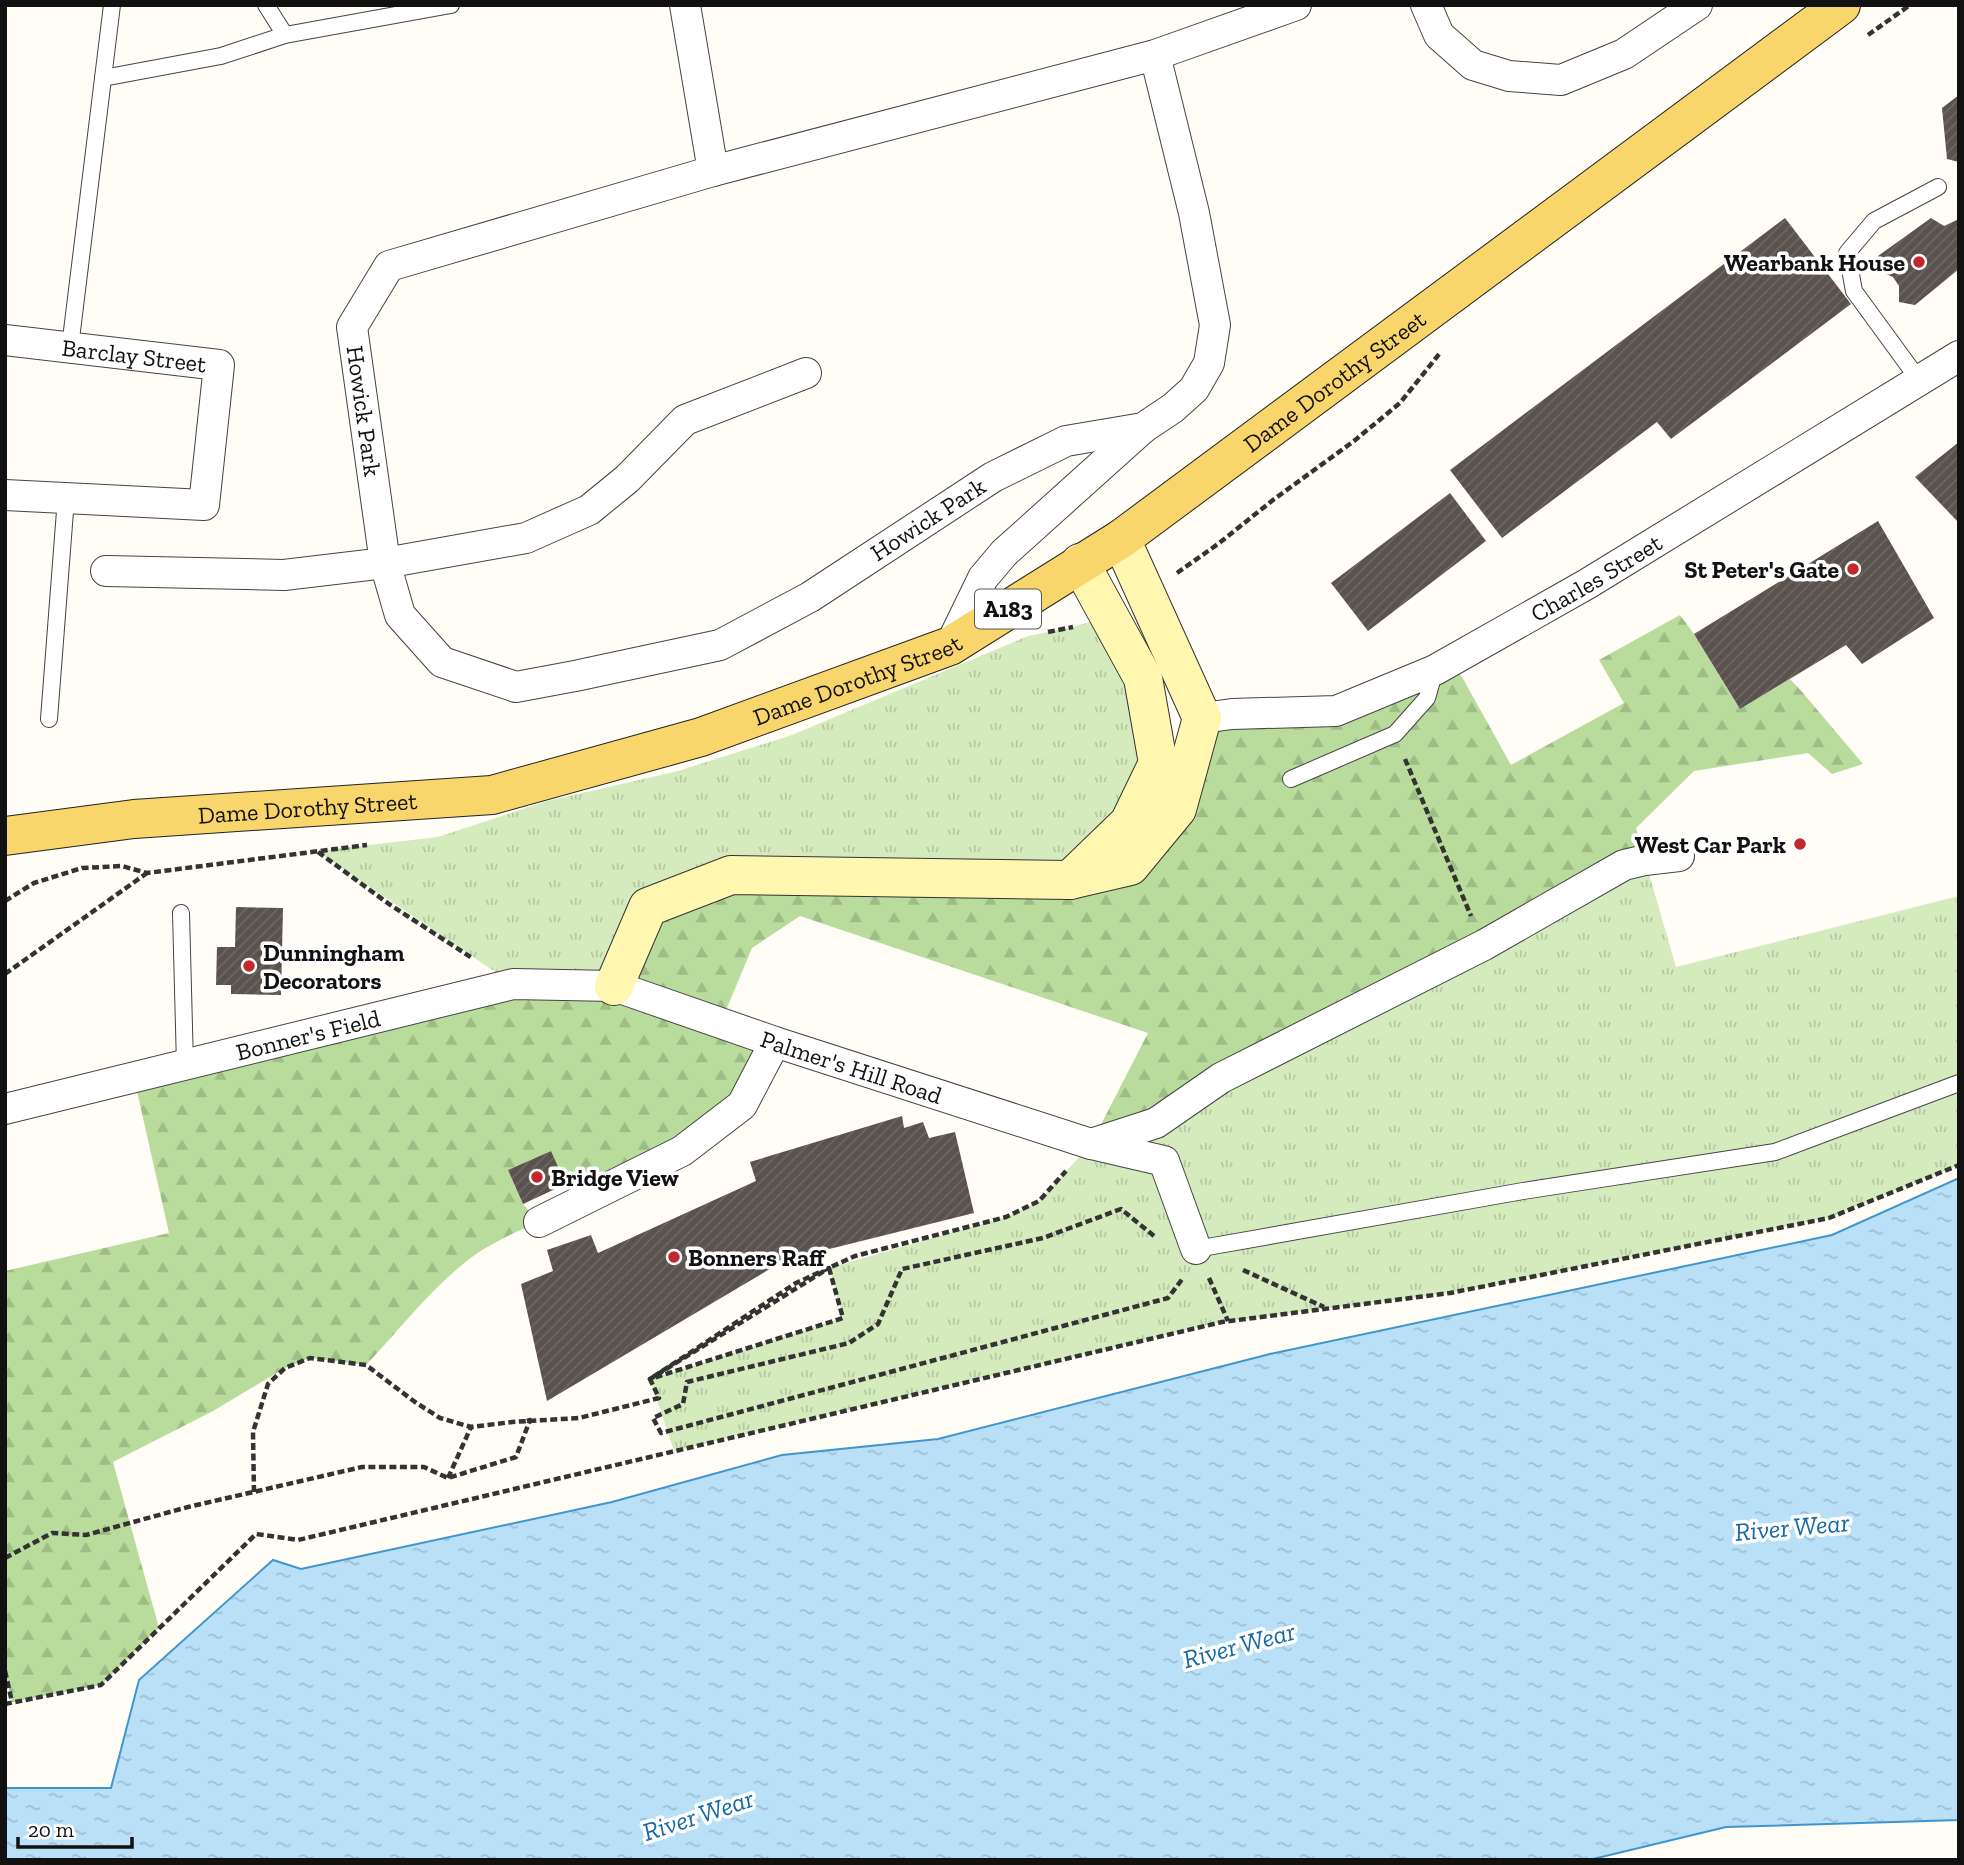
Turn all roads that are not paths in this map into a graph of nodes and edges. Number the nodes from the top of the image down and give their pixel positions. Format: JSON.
{"nodes":[{"id":1,"x":112,"y":5,"type":"edge"},
{"id":2,"x":266,"y":5,"type":"edge"},
{"id":3,"x":451,"y":5,"type":"edge"},
{"id":4,"x":685,"y":5,"type":"edge"},
{"id":5,"x":1296,"y":5,"type":"edge"},
{"id":6,"x":1426,"y":5,"type":"edge"},
{"id":7,"x":1697,"y":5,"type":"edge"},
{"id":8,"x":1840,"y":5,"type":"edge"},
{"id":9,"x":285,"y":35,"type":"junction"},
{"id":10,"x":1155,"y":55,"type":"junction"},
{"id":11,"x":103,"y":78,"type":"junction"},
{"id":12,"x":713,"y":171,"type":"junction"},
{"id":13,"x":1938,"y":187,"type":"dead end"},
{"id":14,"x":5,"y":340,"type":"edge"},
{"id":15,"x":70,"y":348,"type":"junction"},
{"id":16,"x":1959,"y":356,"type":"edge"},
{"id":17,"x":806,"y":373,"type":"dead end"},
{"id":18,"x":1919,"y":380,"type":"junction"},
{"id":19,"x":1143,"y":428,"type":"junction"},
{"id":20,"x":5,"y":495,"type":"edge"},
{"id":21,"x":66,"y":498,"type":"junction"},
{"id":22,"x":1121,"y":539,"type":"junction"},
{"id":23,"x":385,"y":563,"type":"junction"},
{"id":24,"x":1080,"y":564,"type":"junction"},
{"id":25,"x":106,"y":571,"type":"dead end"},
{"id":26,"x":950,"y":646,"type":"junction"},
{"id":27,"x":1434,"y":670,"type":"junction"},
{"id":28,"x":1202,"y":718,"type":"junction"},
{"id":29,"x":49,"y":719,"type":"dead end"},
{"id":30,"x":1291,"y":779,"type":"dead end"},
{"id":31,"x":9,"y":838,"type":"edge"},
{"id":32,"x":1679,"y":856,"type":"dead end"},
{"id":33,"x":1070,"y":880,"type":"junction"},
{"id":34,"x":181,"y":913,"type":"dead end"},
{"id":35,"x":614,"y":986,"type":"junction"},
{"id":36,"x":775,"y":1042,"type":"junction"},
{"id":37,"x":185,"y":1065,"type":"junction"},
{"id":38,"x":1959,"y":1083,"type":"edge"},
{"id":39,"x":5,"y":1109,"type":"edge"},
{"id":40,"x":1091,"y":1144,"type":"junction"},
{"id":41,"x":539,"y":1222,"type":"dead end"},
{"id":42,"x":1196,"y":1249,"type":"joint"}],
"edges":[{"from":1,"to":11,"type":"lane"},
{"from":2,"to":9,"type":"lane"},
{"from":3,"to":9,"type":"lane"},
{"from":4,"to":12,"type":"street"},
{"from":5,"to":10,"type":"street","name":"Howick Park"},
{"from":6,"to":7,"type":"street"},
{"from":8,"to":22,"type":"main road","name":"Dame Dorothy Street","number":"A183"},
{"from":9,"to":11,"type":"lane"},
{"from":10,"to":12,"type":"street","name":"Howick Park"},
{"from":10,"to":19,"type":"street","name":"Howick Park"},
{"from":11,"to":15,"type":"lane"},
{"from":12,"to":23,"type":"street","name":"Howick Park"},
{"from":13,"to":18,"type":"lane"},
{"from":14,"to":15,"type":"street","name":"Barclay Street"},
{"from":15,"to":21,"type":"street","name":"Barclay Street"},
{"from":16,"to":18,"type":"street","name":"Charles Street"},
{"from":17,"to":23,"type":"street"},
{"from":18,"to":27,"type":"street","name":"Charles Street"},
{"from":19,"to":23,"type":"street","name":"Howick Park"},
{"from":19,"to":26,"type":"street"},
{"from":20,"to":21,"type":"street","name":"Barclay Street"},
{"from":21,"to":29,"type":"lane"},
{"from":22,"to":24,"type":"main road","name":"Dame Dorothy Street","number":"A183"},
{"from":22,"to":28,"type":"street"},
{"from":23,"to":25,"type":"street"},
{"from":24,"to":26,"type":"main road","name":"Dame Dorothy Street","number":"A183"},
{"from":24,"to":33,"type":"street"},
{"from":26,"to":31,"type":"main road","name":"Dame Dorothy Street","number":"A183"},
{"from":27,"to":28,"type":"street","name":"Charles Street"},
{"from":27,"to":30,"type":"lane"},
{"from":28,"to":33,"type":"street"},
{"from":32,"to":40,"type":"street"},
{"from":33,"to":35,"type":"street"},
{"from":34,"to":37,"type":"lane"},
{"from":35,"to":36,"type":"street","name":"Palmer's Hill Road"},
{"from":35,"to":37,"type":"street","name":"Bonner's Field"},
{"from":36,"to":40,"type":"street","name":"Palmer's Hill Road"},
{"from":36,"to":41,"type":"street"},
{"from":37,"to":39,"type":"street","name":"Bonner's Field"},
{"from":38,"to":42,"type":"lane"},
{"from":40,"to":42,"type":"street","name":"Palmer's Hill Road"}]}
